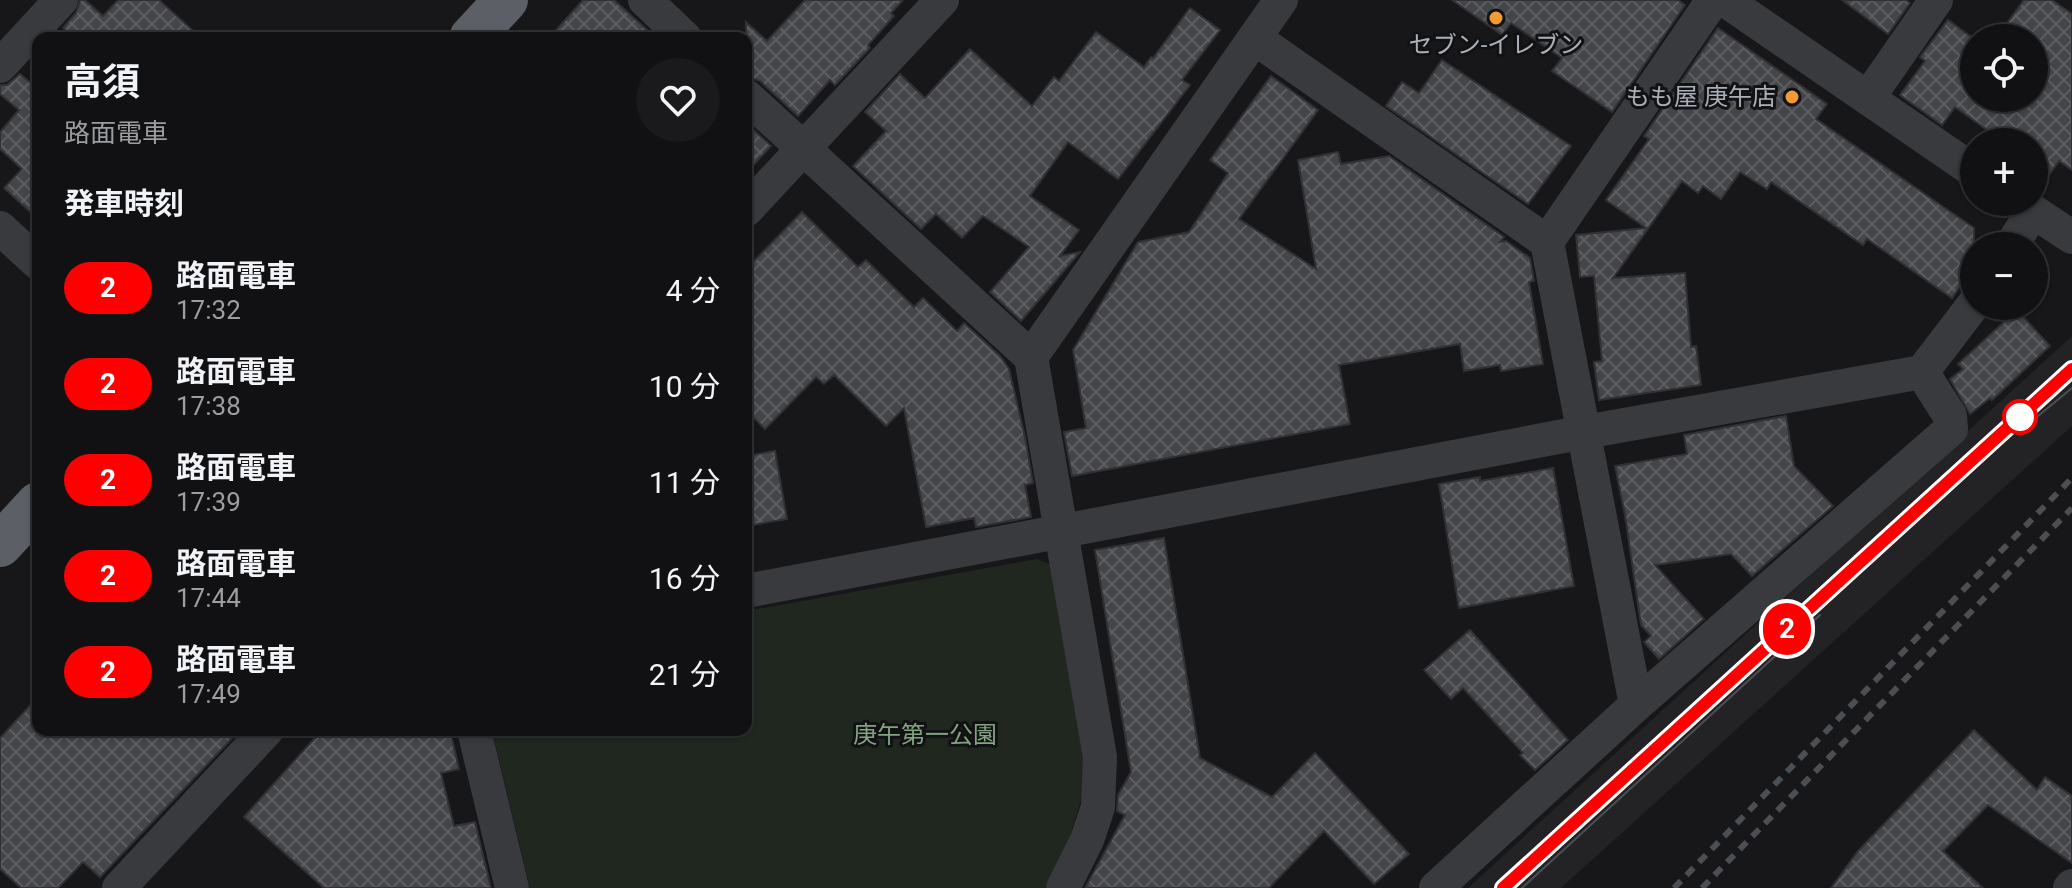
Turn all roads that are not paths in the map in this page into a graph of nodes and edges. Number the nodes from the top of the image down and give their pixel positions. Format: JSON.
{"nodes":[{"id":1,"x":61,"y":0,"type":"edge"},
{"id":2,"x":506,"y":0,"type":"edge"},
{"id":3,"x":645,"y":0,"type":"edge"},
{"id":4,"x":942,"y":0,"type":"edge"},
{"id":5,"x":1281,"y":0,"type":"edge"},
{"id":6,"x":1713,"y":0,"type":"edge"},
{"id":7,"x":1725,"y":0,"type":"edge"},
{"id":8,"x":1936,"y":0,"type":"edge"},
{"id":9,"x":477,"y":32,"type":"edge"},
{"id":10,"x":679,"y":32,"type":"edge"},
{"id":11,"x":1256,"y":39,"type":"junction"},
{"id":12,"x":0,"y":66,"type":"edge"},
{"id":13,"x":1868,"y":98,"type":"junction"},
{"id":14,"x":752,"y":102,"type":"edge"},
{"id":15,"x":802,"y":150,"type":"junction"},
{"id":16,"x":1960,"y":161,"type":"edge"},
{"id":17,"x":752,"y":204,"type":"edge"},
{"id":18,"x":2040,"y":216,"type":"edge"},
{"id":19,"x":0,"y":228,"type":"edge"},
{"id":20,"x":2072,"y":237,"type":"edge"},
{"id":21,"x":1547,"y":242,"type":"junction"},
{"id":22,"x":32,"y":257,"type":"edge"},
{"id":23,"x":1962,"y":320,"type":"edge"},
{"id":24,"x":1031,"y":357,"type":"junction"},
{"id":25,"x":1922,"y":372,"type":"junction"},
{"id":26,"x":1585,"y":432,"type":"junction"},
{"id":27,"x":32,"y":510,"type":"edge"},
{"id":28,"x":1062,"y":530,"type":"junction"},
{"id":29,"x":0,"y":545,"type":"edge"},
{"id":30,"x":752,"y":590,"type":"edge"},
{"id":31,"x":1636,"y":705,"type":"junction"},
{"id":32,"x":261,"y":736,"type":"edge"},
{"id":33,"x":475,"y":736,"type":"edge"},
{"id":34,"x":119,"y":888,"type":"edge"},
{"id":35,"x":512,"y":888,"type":"edge"},
{"id":36,"x":1063,"y":888,"type":"edge"},
{"id":37,"x":1436,"y":888,"type":"edge"}],
"edges":[{"from":1,"to":12,"type":"street"},
{"from":2,"to":9,"type":"highway"},
{"from":3,"to":10,"type":"street"},
{"from":4,"to":15,"type":"street"},
{"from":5,"to":11,"type":"street"},
{"from":6,"to":21,"type":"street"},
{"from":7,"to":13,"type":"street"},
{"from":8,"to":13,"type":"street"},
{"from":11,"to":21,"type":"street"},
{"from":11,"to":24,"type":"street"},
{"from":13,"to":16,"type":"street"},
{"from":14,"to":15,"type":"street"},
{"from":15,"to":17,"type":"street"},
{"from":15,"to":24,"type":"street"},
{"from":18,"to":20,"type":"street"},
{"from":19,"to":22,"type":"street"},
{"from":21,"to":26,"type":"street"},
{"from":23,"to":25,"type":"street"},
{"from":24,"to":28,"type":"street"},
{"from":25,"to":26,"type":"street"},
{"from":25,"to":31,"type":"street"},
{"from":26,"to":28,"type":"street"},
{"from":26,"to":31,"type":"street"},
{"from":27,"to":29,"type":"highway"},
{"from":28,"to":30,"type":"street"},
{"from":28,"to":36,"type":"street"},
{"from":31,"to":37,"type":"street"},
{"from":32,"to":34,"type":"street"},
{"from":33,"to":35,"type":"street"}]}
